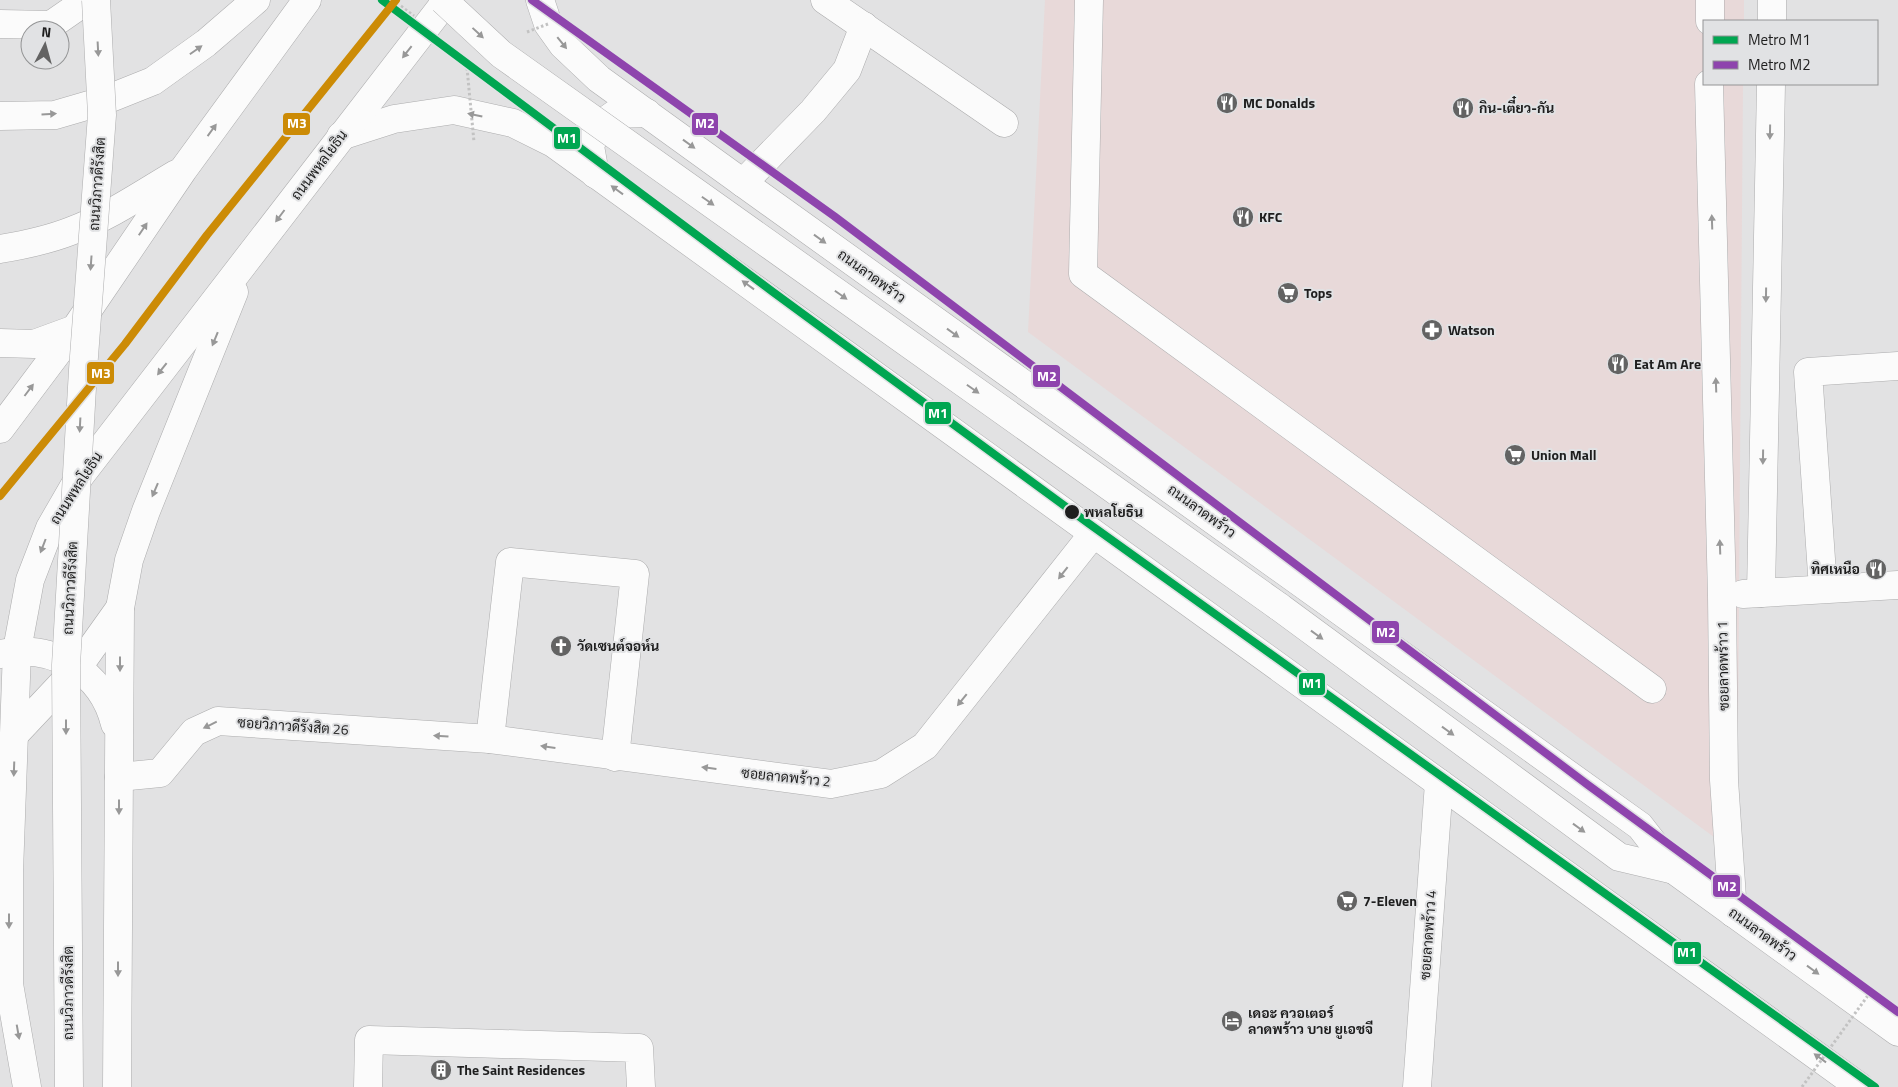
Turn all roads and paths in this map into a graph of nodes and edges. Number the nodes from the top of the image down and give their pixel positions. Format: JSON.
{"nodes":[{"id":1,"x":87,"y":0,"type":"edge"},
{"id":2,"x":96,"y":0,"type":"edge"},
{"id":3,"x":256,"y":0,"type":"edge"},
{"id":4,"x":307,"y":0,"type":"edge"},
{"id":5,"x":393,"y":0,"type":"edge"},
{"id":6,"x":442,"y":0,"type":"edge"},
{"id":7,"x":448,"y":0,"type":"edge"},
{"id":8,"x":540,"y":0,"type":"edge"},
{"id":9,"x":825,"y":0,"type":"edge"},
{"id":10,"x":1089,"y":0,"type":"edge"},
{"id":11,"x":1710,"y":0,"type":"edge"},
{"id":12,"x":1772,"y":0,"type":"edge"},
{"id":13,"x":415,"y":16,"type":"dead end"},
{"id":14,"x":1710,"y":20,"type":"edge"},
{"id":15,"x":1772,"y":20,"type":"edge"},
{"id":16,"x":0,"y":24,"type":"edge"},
{"id":17,"x":864,"y":26,"type":"junction"},
{"id":18,"x":466,"y":64,"type":"dead end"},
{"id":19,"x":1709,"y":85,"type":"edge"},
{"id":20,"x":1771,"y":85,"type":"edge"},
{"id":21,"x":646,"y":113,"type":"junction"},
{"id":22,"x":0,"y":116,"type":"edge"},
{"id":23,"x":1004,"y":123,"type":"dead end"},
{"id":24,"x":341,"y":136,"type":"junction"},
{"id":25,"x":474,"y":142,"type":"dead end"},
{"id":26,"x":183,"y":170,"type":"junction"},
{"id":27,"x":595,"y":174,"type":"junction"},
{"id":28,"x":742,"y":183,"type":"junction"},
{"id":29,"x":0,"y":249,"type":"edge"},
{"id":30,"x":246,"y":261,"type":"junction"},
{"id":31,"x":76,"y":329,"type":"junction"},
{"id":32,"x":0,"y":343,"type":"edge"},
{"id":33,"x":1898,"y":366,"type":"edge"},
{"id":34,"x":0,"y":429,"type":"edge"},
{"id":35,"x":1093,"y":534,"type":"junction"},
{"id":36,"x":1898,"y":585,"type":"edge"},
{"id":37,"x":1823,"y":588,"type":"junction"},
{"id":38,"x":1761,"y":593,"type":"junction"},
{"id":39,"x":1722,"y":596,"type":"junction"},
{"id":40,"x":120,"y":608,"type":"junction"},
{"id":41,"x":9,"y":652,"type":"edge"},
{"id":42,"x":78,"y":667,"type":"junction"},
{"id":43,"x":1652,"y":689,"type":"dead end"},
{"id":44,"x":15,"y":734,"type":"junction"},
{"id":45,"x":490,"y":739,"type":"junction"},
{"id":46,"x":119,"y":740,"type":"junction"},
{"id":47,"x":614,"y":757,"type":"junction"},
{"id":48,"x":119,"y":777,"type":"junction"},
{"id":49,"x":1439,"y":784,"type":"junction"},
{"id":50,"x":4,"y":866,"type":"edge"},
{"id":51,"x":1674,"y":870,"type":"junction"},
{"id":52,"x":1733,"y":913,"type":"junction"},
{"id":53,"x":9,"y":984,"type":"junction"},
{"id":54,"x":1869,"y":994,"type":"dead end"},
{"id":55,"x":0,"y":1015,"type":"edge"},
{"id":56,"x":1898,"y":1032,"type":"edge"},
{"id":57,"x":27,"y":1087,"type":"edge"},
{"id":58,"x":69,"y":1087,"type":"edge"},
{"id":59,"x":117,"y":1087,"type":"edge"},
{"id":60,"x":368,"y":1087,"type":"edge"},
{"id":61,"x":641,"y":1087,"type":"edge"},
{"id":62,"x":1417,"y":1087,"type":"edge"},
{"id":63,"x":1802,"y":1087,"type":"edge"},
{"id":64,"x":1860,"y":1087,"type":"edge"}],
"edges":[{"from":1,"to":16,"type":"main road"},
{"from":2,"to":58,"type":"main road","name":"ถนนวิภาวดีรังสิต","one_way":true,"bridge":true},
{"from":22,"to":3,"type":"main road","one_way":true},
{"from":26,"to":4,"type":"main road","one_way":true},
{"from":5,"to":13,"type":"path","bridge":true},
{"from":6,"to":51,"type":"main road","one_way":true,"bridge":true},
{"from":7,"to":24,"type":"main road","name":"ถนนพหลโยธิน","one_way":true},
{"from":8,"to":21,"type":"main road","name":"ถนนลาดพร้าว","one_way":true},
{"from":9,"to":17,"type":"main road"},
{"from":10,"to":43,"type":"main road"},
{"from":11,"to":14,"type":"main road"},
{"from":12,"to":15,"type":"main road"},
{"from":17,"to":23,"type":"main road"},
{"from":17,"to":28,"type":"main road"},
{"from":18,"to":25,"type":"path","bridge":true},
{"from":39,"to":19,"type":"main road","name":"ซอยลาดพร้าว 1","one_way":true},
{"from":20,"to":38,"type":"main road","one_way":true},
{"from":21,"to":27,"type":"main road"},
{"from":21,"to":28,"type":"main road","name":"ถนนลาดพร้าว","one_way":true},
{"from":27,"to":24,"type":"main road","one_way":true},
{"from":24,"to":30,"type":"main road","name":"ถนนพหลโยธิน","one_way":true},
{"from":26,"to":29,"type":"main road"},
{"from":31,"to":26,"type":"main road","one_way":true},
{"from":35,"to":27,"type":"main road","one_way":true},
{"from":28,"to":51,"type":"main road","name":"ถนนลาดพร้าว","one_way":true},
{"from":30,"to":40,"type":"main road","one_way":true},
{"from":30,"to":41,"type":"main road","name":"ถนนพหลโยธิน","one_way":true},
{"from":31,"to":32,"type":"main road"},
{"from":34,"to":31,"type":"main road","one_way":true},
{"from":33,"to":37,"type":"main road"},
{"from":35,"to":47,"type":"main road","name":"ซอยลาดพร้าว 2","one_way":true},
{"from":35,"to":49,"type":"main road"},
{"from":36,"to":37,"type":"main road"},
{"from":37,"to":38,"type":"main road"},
{"from":38,"to":39,"type":"main road"},
{"from":39,"to":52,"type":"main road","name":"ซอยลาดพร้าว 1"},
{"from":40,"to":42,"type":"main road"},
{"from":40,"to":46,"type":"main road","one_way":true},
{"from":41,"to":42,"type":"main road"},
{"from":41,"to":44,"type":"main road","name":"ถนนพหลโยธิน"},
{"from":42,"to":44,"type":"main road"},
{"from":42,"to":46,"type":"main road"},
{"from":44,"to":50,"type":"main road","name":"ถนนพหลโยธิน","one_way":true},
{"from":47,"to":45,"type":"main road","name":"ซอยลาดพร้าว 2","one_way":true},
{"from":45,"to":47,"type":"main road"},
{"from":45,"to":48,"type":"main road","name":"ซอยวิภาวดีรังสิต 26","one_way":true},
{"from":46,"to":48,"type":"main road"},
{"from":48,"to":59,"type":"main road","one_way":true},
{"from":49,"to":62,"type":"main road","name":"ซอยลาดพร้าว 4"},
{"from":64,"to":49,"type":"main road","one_way":true},
{"from":50,"to":53,"type":"main road","name":"ถนนพหลโยธิน","one_way":true},
{"from":51,"to":52,"type":"main road","name":"ถนนลาดพร้าว"},
{"from":52,"to":56,"type":"main road","name":"ถนนลาดพร้าว","one_way":true},
{"from":53,"to":55,"type":"main road"},
{"from":53,"to":57,"type":"main road","name":"ถนนพหลโยธิน","one_way":true},
{"from":54,"to":63,"type":"path","bridge":true},
{"from":60,"to":61,"type":"main road"}]}
